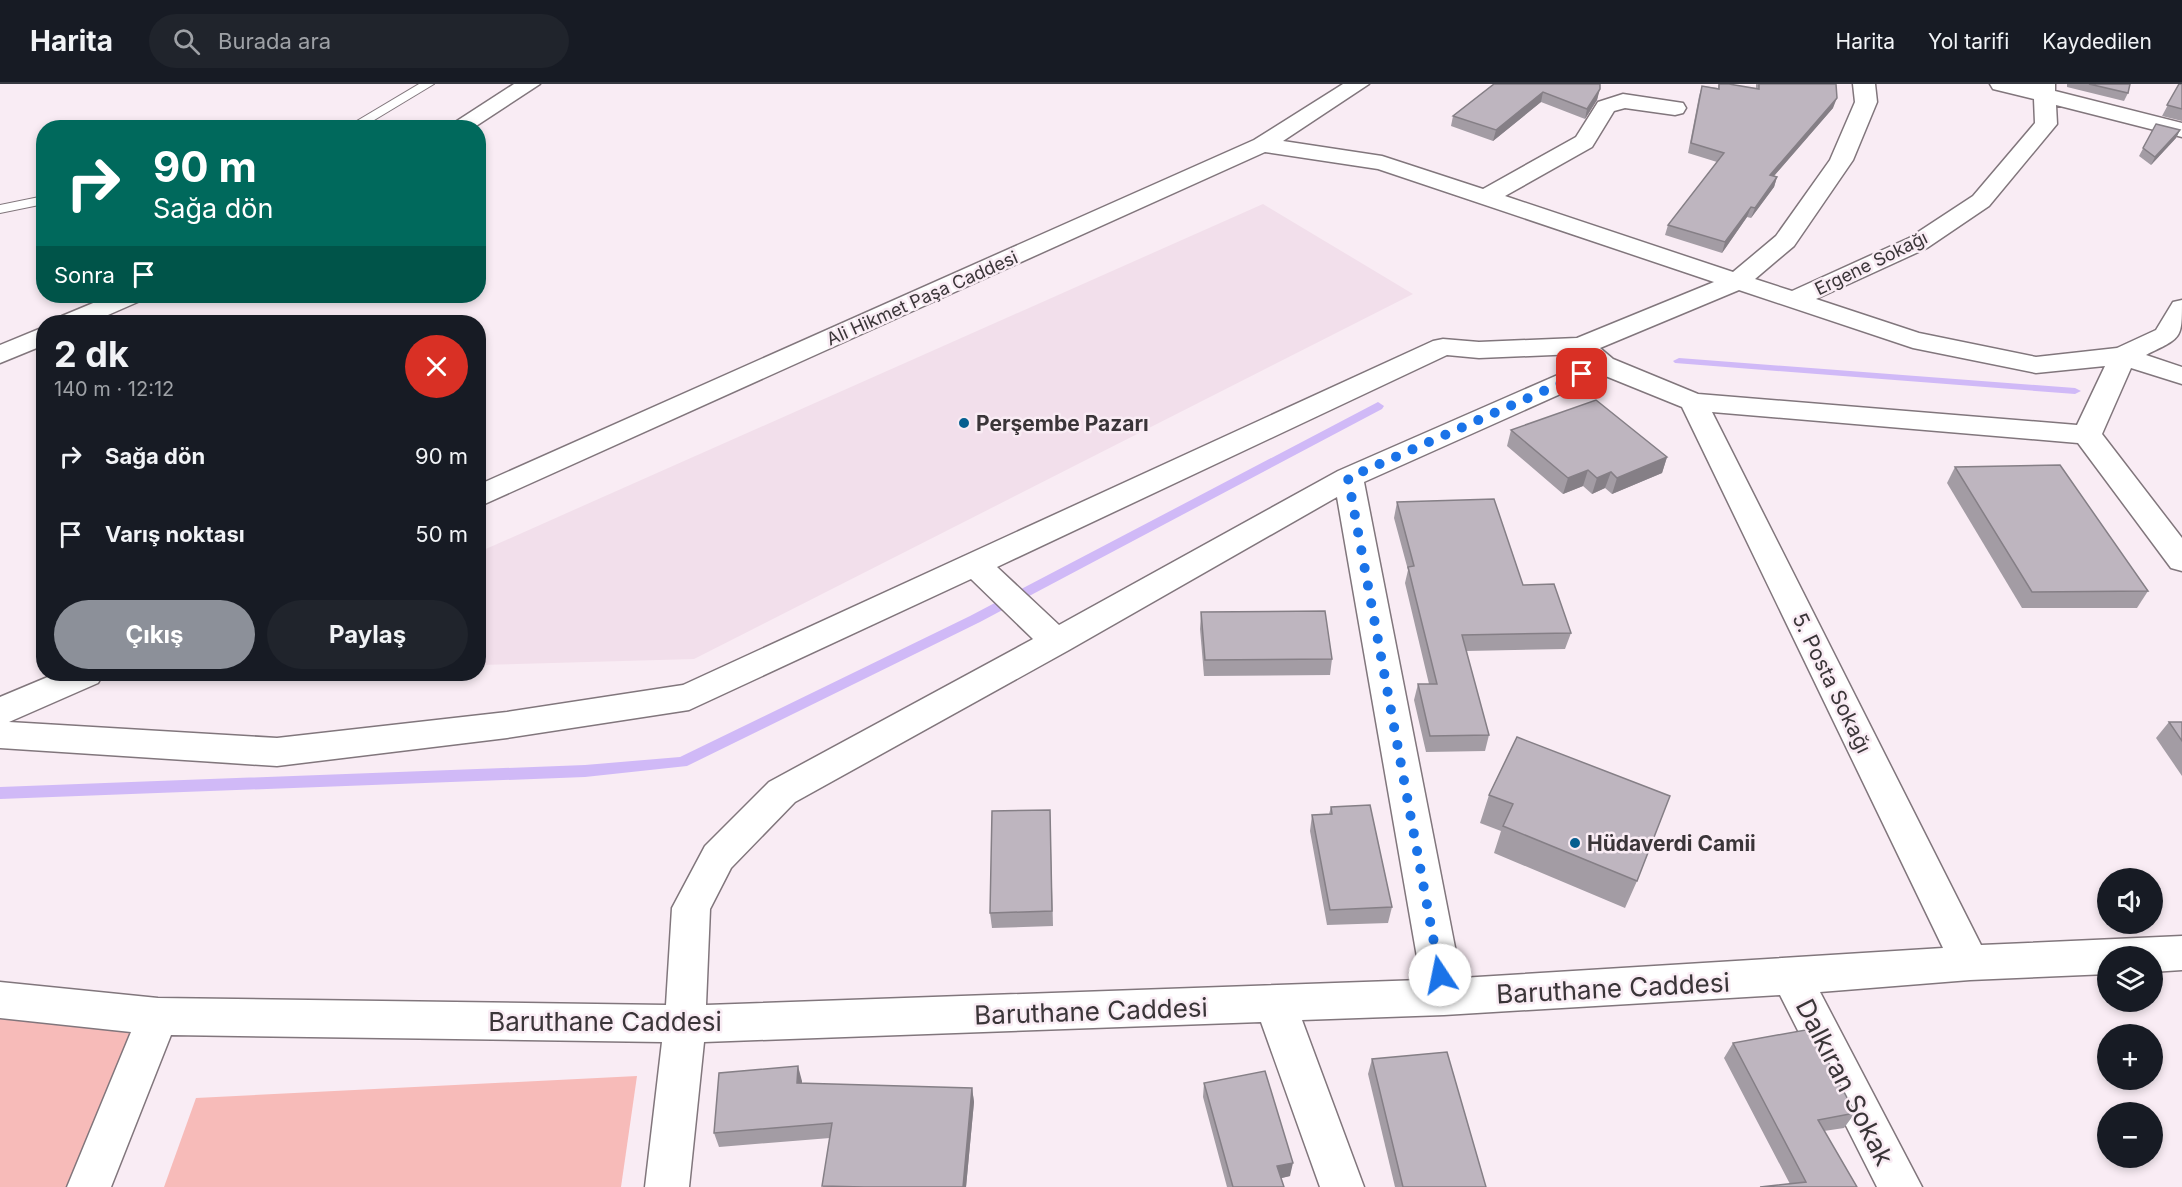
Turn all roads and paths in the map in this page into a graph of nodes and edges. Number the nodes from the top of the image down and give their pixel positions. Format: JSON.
{"nodes":[{"id":1,"x":428,"y":84,"type":"edge"},
{"id":2,"x":529,"y":84,"type":"edge"},
{"id":3,"x":1358,"y":84,"type":"edge"},
{"id":4,"x":1864,"y":84,"type":"edge"},
{"id":5,"x":2001,"y":84,"type":"edge"},
{"id":6,"x":2044,"y":89,"type":"edge"},
{"id":7,"x":1675,"y":108,"type":"dead end"},
{"id":8,"x":365,"y":120,"type":"edge"},
{"id":9,"x":470,"y":120,"type":"edge"},
{"id":10,"x":2182,"y":130,"type":"edge"},
{"id":11,"x":1262,"y":145,"type":"junction"},
{"id":12,"x":1488,"y":196,"type":"junction"},
{"id":13,"x":36,"y":202,"type":"edge"},
{"id":14,"x":0,"y":209,"type":"edge"},
{"id":15,"x":1735,"y":283,"type":"junction"},
{"id":16,"x":1791,"y":301,"type":"junction"},
{"id":17,"x":115,"y":303,"type":"edge"},
{"id":18,"x":2182,"y":308,"type":"edge"},
{"id":19,"x":87,"y":315,"type":"edge"},
{"id":20,"x":36,"y":339,"type":"edge"},
{"id":21,"x":0,"y":355,"type":"edge"},
{"id":22,"x":1592,"y":355,"type":"junction"},
{"id":23,"x":2122,"y":356,"type":"junction"},
{"id":24,"x":2182,"y":376,"type":"edge"},
{"id":25,"x":1693,"y":402,"type":"junction"},
{"id":26,"x":2086,"y":435,"type":"junction"},
{"id":27,"x":1348,"y":478,"type":"junction"},
{"id":28,"x":486,"y":493,"type":"edge"},
{"id":29,"x":2179,"y":552,"type":"edge"},
{"id":30,"x":974,"y":564,"type":"junction"},
{"id":31,"x":1056,"y":642,"type":"junction"},
{"id":32,"x":70,"y":681,"type":"edge"},
{"id":33,"x":0,"y":712,"type":"edge"},
{"id":34,"x":0,"y":735,"type":"edge"},
{"id":35,"x":2182,"y":953,"type":"edge"},
{"id":36,"x":1970,"y":963,"type":"junction"},
{"id":37,"x":1791,"y":977,"type":"junction"},
{"id":38,"x":1444,"y":997,"type":"junction"},
{"id":39,"x":0,"y":1000,"type":"edge"},
{"id":40,"x":1276,"y":1005,"type":"junction"},
{"id":41,"x":158,"y":1016,"type":"junction"},
{"id":42,"x":685,"y":1024,"type":"junction"},
{"id":43,"x":89,"y":1187,"type":"edge"},
{"id":44,"x":667,"y":1187,"type":"edge"},
{"id":45,"x":1342,"y":1187,"type":"edge"},
{"id":46,"x":1900,"y":1187,"type":"edge"}],
"edges":[{"from":1,"to":8,"type":"lane"},
{"from":2,"to":9,"type":"street"},
{"from":3,"to":11,"type":"street","name":"Ali Hikmet Paşa Caddesi"},
{"from":4,"to":15,"type":"street"},
{"from":5,"to":6,"type":"street"},
{"from":6,"to":10,"type":"street"},
{"from":6,"to":16,"type":"street","name":"Ergene Sokağı"},
{"from":7,"to":12,"type":"street"},
{"from":11,"to":12,"type":"street"},
{"from":11,"to":28,"type":"street","name":"Ali Hikmet Paşa Caddesi"},
{"from":12,"to":15,"type":"street"},
{"from":13,"to":14,"type":"lane"},
{"from":15,"to":16,"type":"street"},
{"from":15,"to":22,"type":"street"},
{"from":16,"to":23,"type":"street"},
{"from":17,"to":19,"type":"street"},
{"from":18,"to":23,"type":"street"},
{"from":20,"to":21,"type":"street"},
{"from":22,"to":25,"type":"street"},
{"from":22,"to":27,"type":"street"},
{"from":22,"to":30,"type":"street"},
{"from":23,"to":24,"type":"street"},
{"from":23,"to":26,"type":"street"},
{"from":25,"to":26,"type":"street"},
{"from":25,"to":36,"type":"street","name":"5. Posta Sokağı"},
{"from":26,"to":29,"type":"street"},
{"from":27,"to":31,"type":"street"},
{"from":27,"to":38,"type":"street"},
{"from":30,"to":31,"type":"street"},
{"from":30,"to":34,"type":"street"},
{"from":31,"to":42,"type":"street"},
{"from":32,"to":33,"type":"street"},
{"from":35,"to":36,"type":"street","name":"Baruthane Caddesi"},
{"from":36,"to":37,"type":"street","name":"Baruthane Caddesi"},
{"from":37,"to":38,"type":"street","name":"Baruthane Caddesi"},
{"from":37,"to":46,"type":"street","name":"Dalkıran Sokak"},
{"from":38,"to":40,"type":"street","name":"Baruthane Caddesi"},
{"from":39,"to":41,"type":"street","name":"Baruthane Caddesi"},
{"from":40,"to":42,"type":"street","name":"Baruthane Caddesi"},
{"from":40,"to":45,"type":"street"},
{"from":41,"to":42,"type":"street","name":"Baruthane Caddesi"},
{"from":41,"to":43,"type":"street"},
{"from":42,"to":44,"type":"street"}]}
